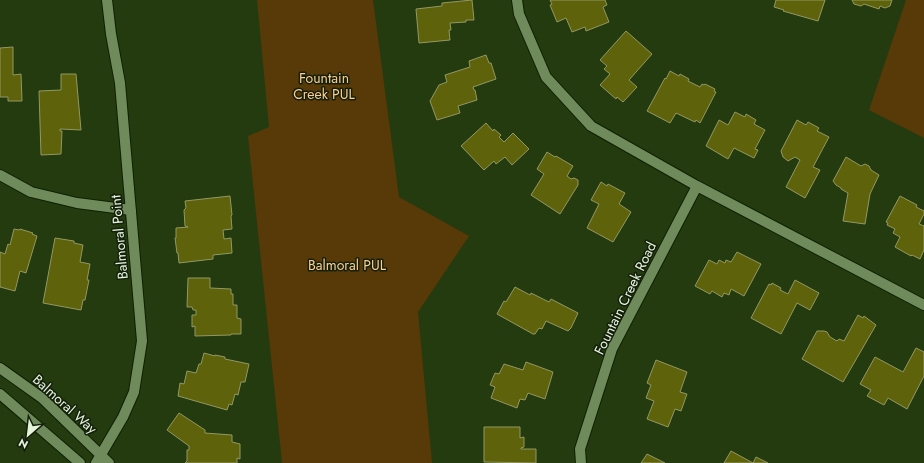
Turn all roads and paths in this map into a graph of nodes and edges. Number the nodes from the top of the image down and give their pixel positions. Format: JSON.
{"nodes":[{"id":1,"x":107,"y":0,"type":"edge"},
{"id":2,"x":517,"y":0,"type":"edge"},
{"id":3,"x":0,"y":175,"type":"edge"},
{"id":4,"x":697,"y":186,"type":"junction"},
{"id":5,"x":131,"y":210,"type":"junction"},
{"id":6,"x":924,"y":304,"type":"edge"},
{"id":7,"x":0,"y":368,"type":"edge"},
{"id":8,"x":0,"y":394,"type":"edge"},
{"id":9,"x":98,"y":459,"type":"edge"},
{"id":10,"x":80,"y":463,"type":"edge"},
{"id":11,"x":109,"y":463,"type":"edge"},
{"id":12,"x":581,"y":463,"type":"edge"}],
"edges":[{"from":1,"to":5,"type":"street","name":"Balmoral Point"},
{"from":2,"to":4,"type":"street"},
{"from":3,"to":5,"type":"street"},
{"from":4,"to":6,"type":"street"},
{"from":4,"to":12,"type":"street","name":"Fountain Creek Road"},
{"from":5,"to":9,"type":"street","name":"Balmoral Point"},
{"from":7,"to":9,"type":"street","name":"Balmoral Way"},
{"from":8,"to":10,"type":"street"},
{"from":9,"to":11,"type":"street","name":"Balmoral Way"}]}
